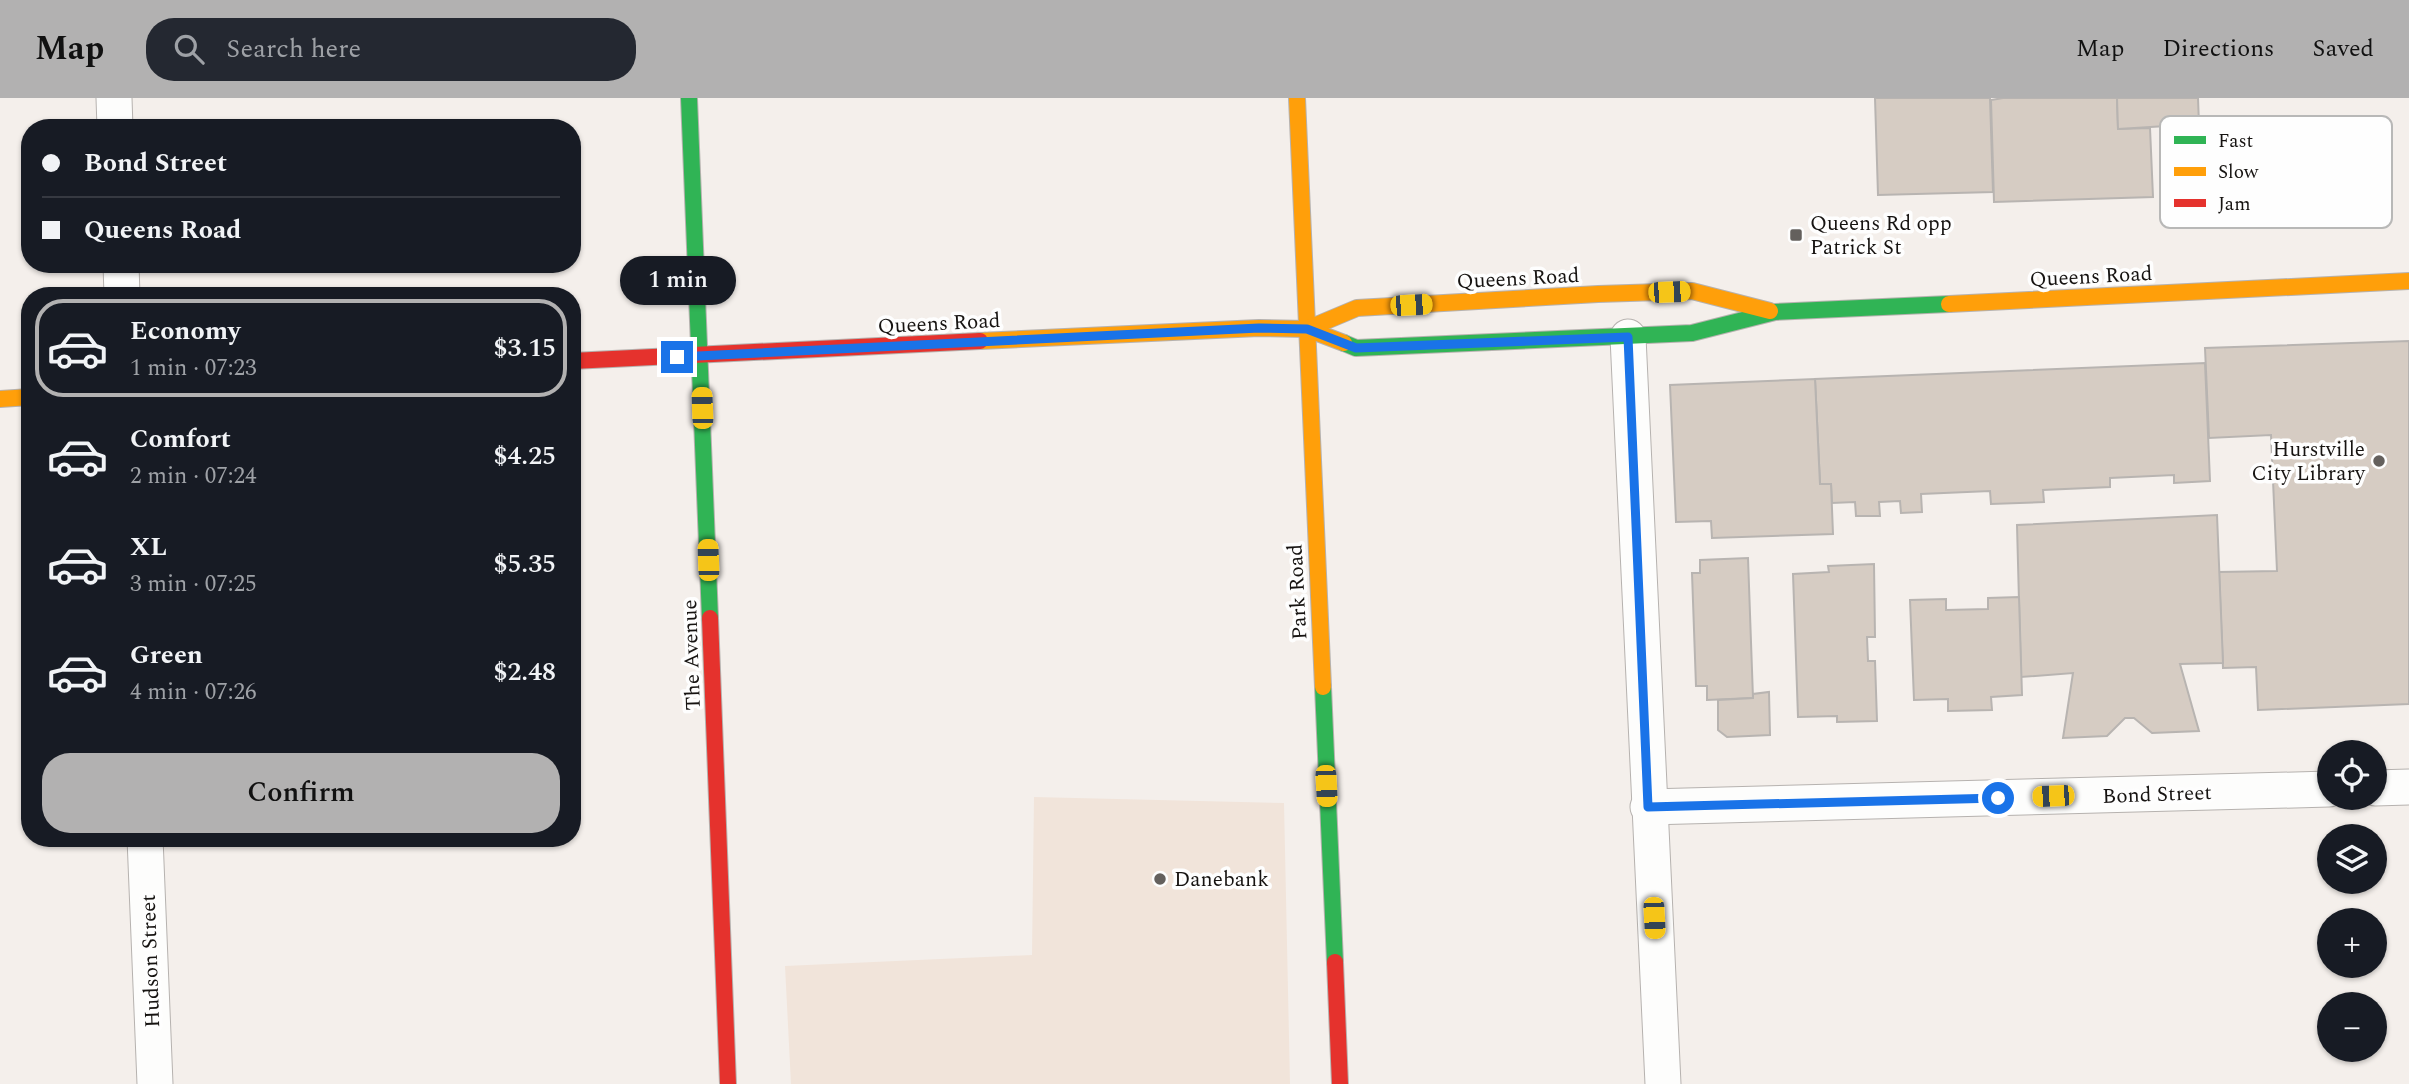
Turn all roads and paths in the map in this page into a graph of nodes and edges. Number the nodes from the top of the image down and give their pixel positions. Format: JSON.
{"nodes":[{"id":1,"x":114,"y":98,"type":"edge"},
{"id":2,"x":689,"y":98,"type":"edge"},
{"id":3,"x":1297,"y":98,"type":"edge"},
{"id":4,"x":115,"y":119,"type":"edge"},
{"id":5,"x":2409,"y":281,"type":"edge"},
{"id":6,"x":1775,"y":312,"type":"junction"},
{"id":7,"x":1307,"y":329,"type":"junction"},
{"id":8,"x":1628,"y":337,"type":"junction"},
{"id":9,"x":700,"y":356,"type":"junction"},
{"id":10,"x":581,"y":361,"type":"edge"},
{"id":11,"x":21,"y":398,"type":"edge"},
{"id":12,"x":0,"y":399,"type":"edge"},
{"id":13,"x":2409,"y":787,"type":"edge"},
{"id":14,"x":2387,"y":788,"type":"edge"},
{"id":15,"x":2317,"y":789,"type":"edge"},
{"id":16,"x":1648,"y":807,"type":"junction"},
{"id":17,"x":145,"y":847,"type":"edge"},
{"id":18,"x":155,"y":1084,"type":"edge"},
{"id":19,"x":728,"y":1084,"type":"edge"},
{"id":20,"x":1340,"y":1084,"type":"edge"},
{"id":21,"x":1662,"y":1084,"type":"edge"}],
"edges":[{"from":1,"to":4,"type":"street"},
{"from":2,"to":9,"type":"main road","name":"The Avenue"},
{"from":3,"to":7,"type":"main road","name":"Park Road"},
{"from":5,"to":6,"type":"main road","name":"Queens Road"},
{"from":6,"to":7,"type":"main road","name":"Queens Road"},
{"from":6,"to":8,"type":"main road","name":"Queens Road"},
{"from":7,"to":8,"type":"main road","name":"Queens Road"},
{"from":7,"to":9,"type":"main road","name":"Queens Road"},
{"from":7,"to":20,"type":"main road","name":"Park Road"},
{"from":8,"to":16,"type":"street"},
{"from":9,"to":10,"type":"main road","name":"Queens Road"},
{"from":9,"to":19,"type":"main road","name":"The Avenue"},
{"from":11,"to":12,"type":"main road"},
{"from":13,"to":14,"type":"street"},
{"from":15,"to":16,"type":"street","name":"Bond Street"},
{"from":16,"to":21,"type":"street"},
{"from":17,"to":18,"type":"street","name":"Hudson Street"}]}
